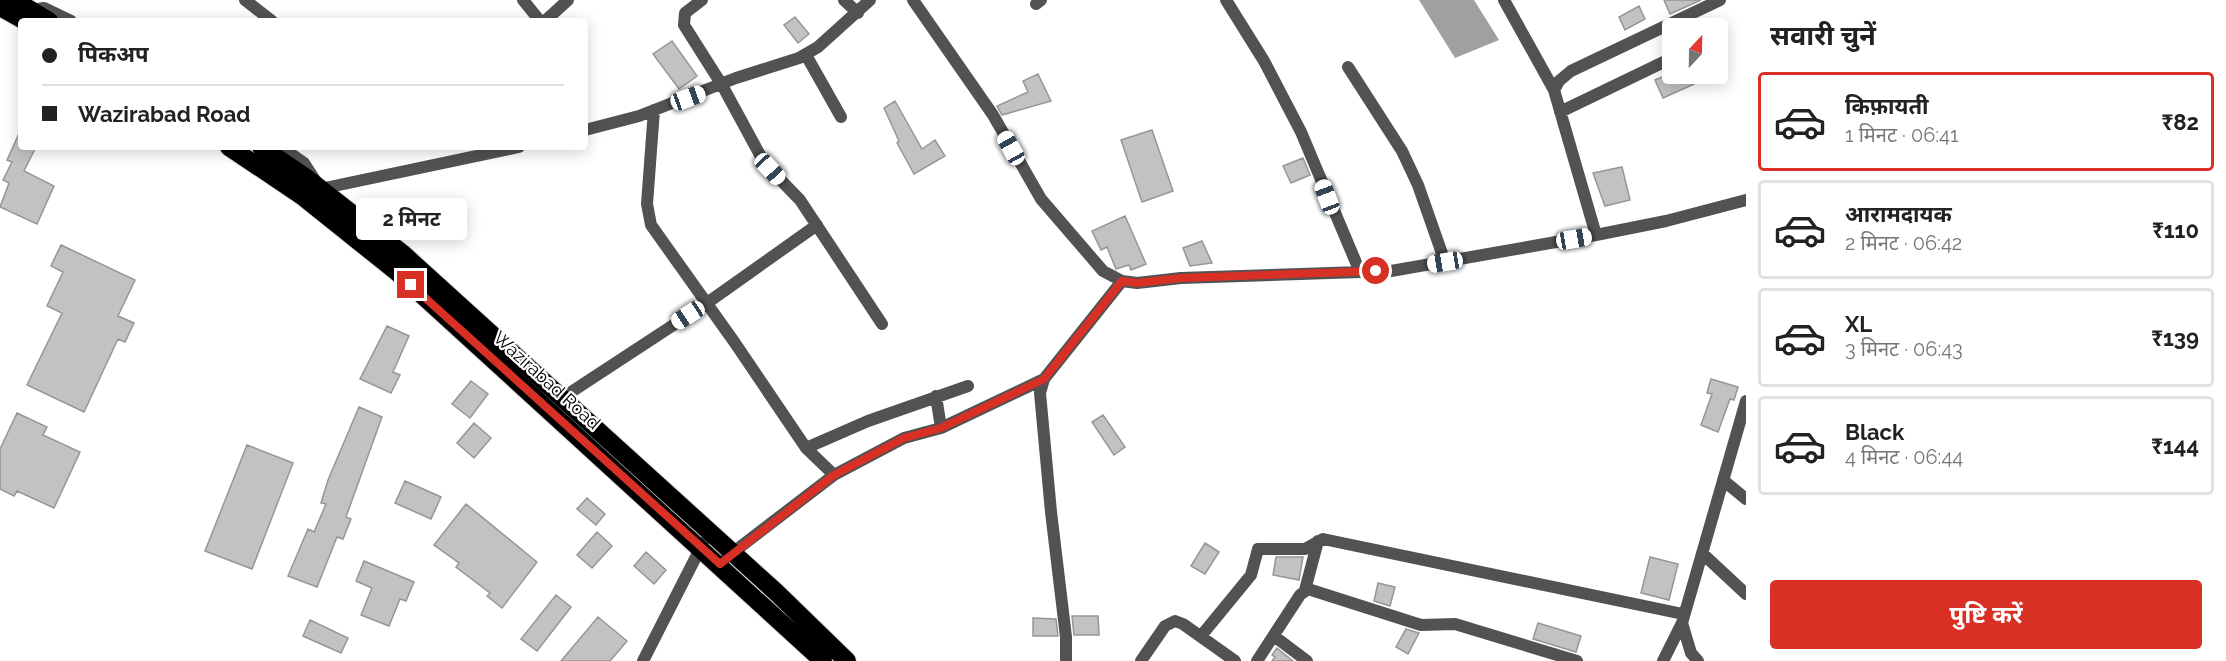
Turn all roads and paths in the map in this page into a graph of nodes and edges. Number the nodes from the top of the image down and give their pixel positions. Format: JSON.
{"nodes":[{"id":1,"x":14,"y":0,"type":"edge"},
{"id":2,"x":245,"y":0,"type":"edge"},
{"id":3,"x":523,"y":0,"type":"edge"},
{"id":4,"x":568,"y":0,"type":"edge"},
{"id":5,"x":702,"y":0,"type":"edge"},
{"id":6,"x":844,"y":0,"type":"edge"},
{"id":7,"x":870,"y":0,"type":"edge"},
{"id":8,"x":914,"y":0,"type":"edge"},
{"id":9,"x":1226,"y":0,"type":"edge"},
{"id":10,"x":1503,"y":0,"type":"edge"},
{"id":11,"x":1720,"y":0,"type":"edge"},
{"id":12,"x":0,"y":7,"type":"edge"},
{"id":13,"x":858,"y":13,"type":"junction"},
{"id":14,"x":28,"y":16,"type":"edge"},
{"id":15,"x":65,"y":18,"type":"edge"},
{"id":16,"x":268,"y":18,"type":"edge"},
{"id":17,"x":538,"y":18,"type":"edge"},
{"id":18,"x":548,"y":18,"type":"edge"},
{"id":19,"x":1688,"y":18,"type":"edge"},
{"id":20,"x":1662,"y":31,"type":"edge"},
{"id":21,"x":806,"y":55,"type":"junction"},
{"id":22,"x":1662,"y":63,"type":"edge"},
{"id":23,"x":1348,"y":67,"type":"dead end"},
{"id":24,"x":722,"y":85,"type":"junction"},
{"id":25,"x":1554,"y":90,"type":"junction"},
{"id":26,"x":654,"y":110,"type":"junction"},
{"id":27,"x":1560,"y":112,"type":"junction"},
{"id":28,"x":841,"y":117,"type":"dead end"},
{"id":29,"x":588,"y":129,"type":"edge"},
{"id":30,"x":234,"y":150,"type":"edge"},
{"id":31,"x":264,"y":150,"type":"edge"},
{"id":32,"x":285,"y":150,"type":"edge"},
{"id":33,"x":503,"y":150,"type":"edge"},
{"id":34,"x":316,"y":197,"type":"junction"},
{"id":35,"x":1746,"y":200,"type":"edge"},
{"id":36,"x":818,"y":225,"type":"junction"},
{"id":37,"x":1596,"y":235,"type":"junction"},
{"id":38,"x":1445,"y":262,"type":"junction"},
{"id":39,"x":1360,"y":272,"type":"junction"},
{"id":40,"x":1122,"y":281,"type":"junction"},
{"id":41,"x":706,"y":303,"type":"junction"},
{"id":42,"x":882,"y":324,"type":"dead end"},
{"id":43,"x":1044,"y":379,"type":"junction"},
{"id":44,"x":968,"y":386,"type":"dead end"},
{"id":45,"x":936,"y":396,"type":"junction"},
{"id":46,"x":562,"y":398,"type":"junction"},
{"id":47,"x":1746,"y":401,"type":"edge"},
{"id":48,"x":941,"y":428,"type":"junction"},
{"id":49,"x":806,"y":448,"type":"junction"},
{"id":50,"x":834,"y":475,"type":"junction"},
{"id":51,"x":1723,"y":480,"type":"junction"},
{"id":52,"x":1746,"y":499,"type":"edge"},
{"id":53,"x":705,"y":539,"type":"junction"},
{"id":54,"x":1318,"y":541,"type":"junction"},
{"id":55,"x":1703,"y":554,"type":"junction"},
{"id":56,"x":726,"y":558,"type":"junction"},
{"id":57,"x":1305,"y":591,"type":"junction"},
{"id":58,"x":1746,"y":594,"type":"edge"},
{"id":59,"x":1683,"y":619,"type":"junction"},
{"id":60,"x":1201,"y":636,"type":"junction"},
{"id":61,"x":1274,"y":636,"type":"junction"},
{"id":62,"x":643,"y":661,"type":"edge"},
{"id":63,"x":823,"y":661,"type":"edge"},
{"id":64,"x":847,"y":661,"type":"edge"},
{"id":65,"x":1066,"y":661,"type":"edge"},
{"id":66,"x":1141,"y":661,"type":"edge"},
{"id":67,"x":1235,"y":661,"type":"edge"},
{"id":68,"x":1257,"y":661,"type":"edge"},
{"id":69,"x":1307,"y":661,"type":"edge"},
{"id":70,"x":1577,"y":661,"type":"edge"},
{"id":71,"x":1663,"y":661,"type":"edge"},
{"id":72,"x":1698,"y":661,"type":"edge"}],
"edges":[{"from":1,"to":14,"type":"highway"},
{"from":2,"to":16,"type":"street"},
{"from":3,"to":17,"type":"street"},
{"from":4,"to":18,"type":"street"},
{"from":5,"to":24,"type":"street"},
{"from":6,"to":13,"type":"street"},
{"from":7,"to":13,"type":"street"},
{"from":8,"to":40,"type":"street"},
{"from":9,"to":39,"type":"street"},
{"from":10,"to":25,"type":"street"},
{"from":11,"to":19,"type":"street"},
{"from":12,"to":14,"type":"highway"},
{"from":13,"to":21,"type":"street"},
{"from":14,"to":15,"type":"street"},
{"from":20,"to":25,"type":"street"},
{"from":21,"to":24,"type":"street"},
{"from":21,"to":28,"type":"street"},
{"from":22,"to":27,"type":"street"},
{"from":23,"to":38,"type":"street"},
{"from":24,"to":26,"type":"street"},
{"from":24,"to":36,"type":"street"},
{"from":25,"to":27,"type":"street"},
{"from":26,"to":29,"type":"street"},
{"from":26,"to":41,"type":"street"},
{"from":27,"to":37,"type":"street"},
{"from":30,"to":34,"type":"highway","name":"Wazirabad Road"},
{"from":31,"to":34,"type":"highway","name":"Wazirabad Road"},
{"from":32,"to":34,"type":"street"},
{"from":33,"to":34,"type":"street"},
{"from":34,"to":46,"type":"highway","name":"Wazirabad Road"},
{"from":34,"to":53,"type":"highway","name":"Wazirabad Road"},
{"from":35,"to":37,"type":"street"},
{"from":36,"to":41,"type":"street"},
{"from":36,"to":42,"type":"street"},
{"from":37,"to":38,"type":"street"},
{"from":38,"to":39,"type":"street"},
{"from":39,"to":40,"type":"street"},
{"from":40,"to":43,"type":"street"},
{"from":41,"to":46,"type":"street"},
{"from":41,"to":49,"type":"street"},
{"from":43,"to":48,"type":"street"},
{"from":43,"to":65,"type":"street"},
{"from":44,"to":45,"type":"street"},
{"from":45,"to":48,"type":"street"},
{"from":45,"to":49,"type":"street"},
{"from":46,"to":53,"type":"highway","name":"Wazirabad Road"},
{"from":47,"to":51,"type":"street"},
{"from":48,"to":50,"type":"street"},
{"from":49,"to":50,"type":"street"},
{"from":50,"to":56,"type":"street"},
{"from":51,"to":52,"type":"street"},
{"from":51,"to":55,"type":"street"},
{"from":53,"to":56,"type":"highway","name":"Wazirabad Road"},
{"from":53,"to":62,"type":"street"},
{"from":54,"to":57,"type":"street"},
{"from":54,"to":59,"type":"street"},
{"from":54,"to":60,"type":"street"},
{"from":55,"to":58,"type":"street"},
{"from":55,"to":59,"type":"street"},
{"from":56,"to":63,"type":"highway","name":"Wazirabad Road"},
{"from":56,"to":64,"type":"highway","name":"Wazirabad Road"},
{"from":57,"to":61,"type":"street"},
{"from":57,"to":70,"type":"street"},
{"from":59,"to":71,"type":"street"},
{"from":59,"to":72,"type":"street"},
{"from":60,"to":66,"type":"street"},
{"from":60,"to":67,"type":"street"},
{"from":61,"to":68,"type":"street"},
{"from":61,"to":69,"type":"street"}]}
